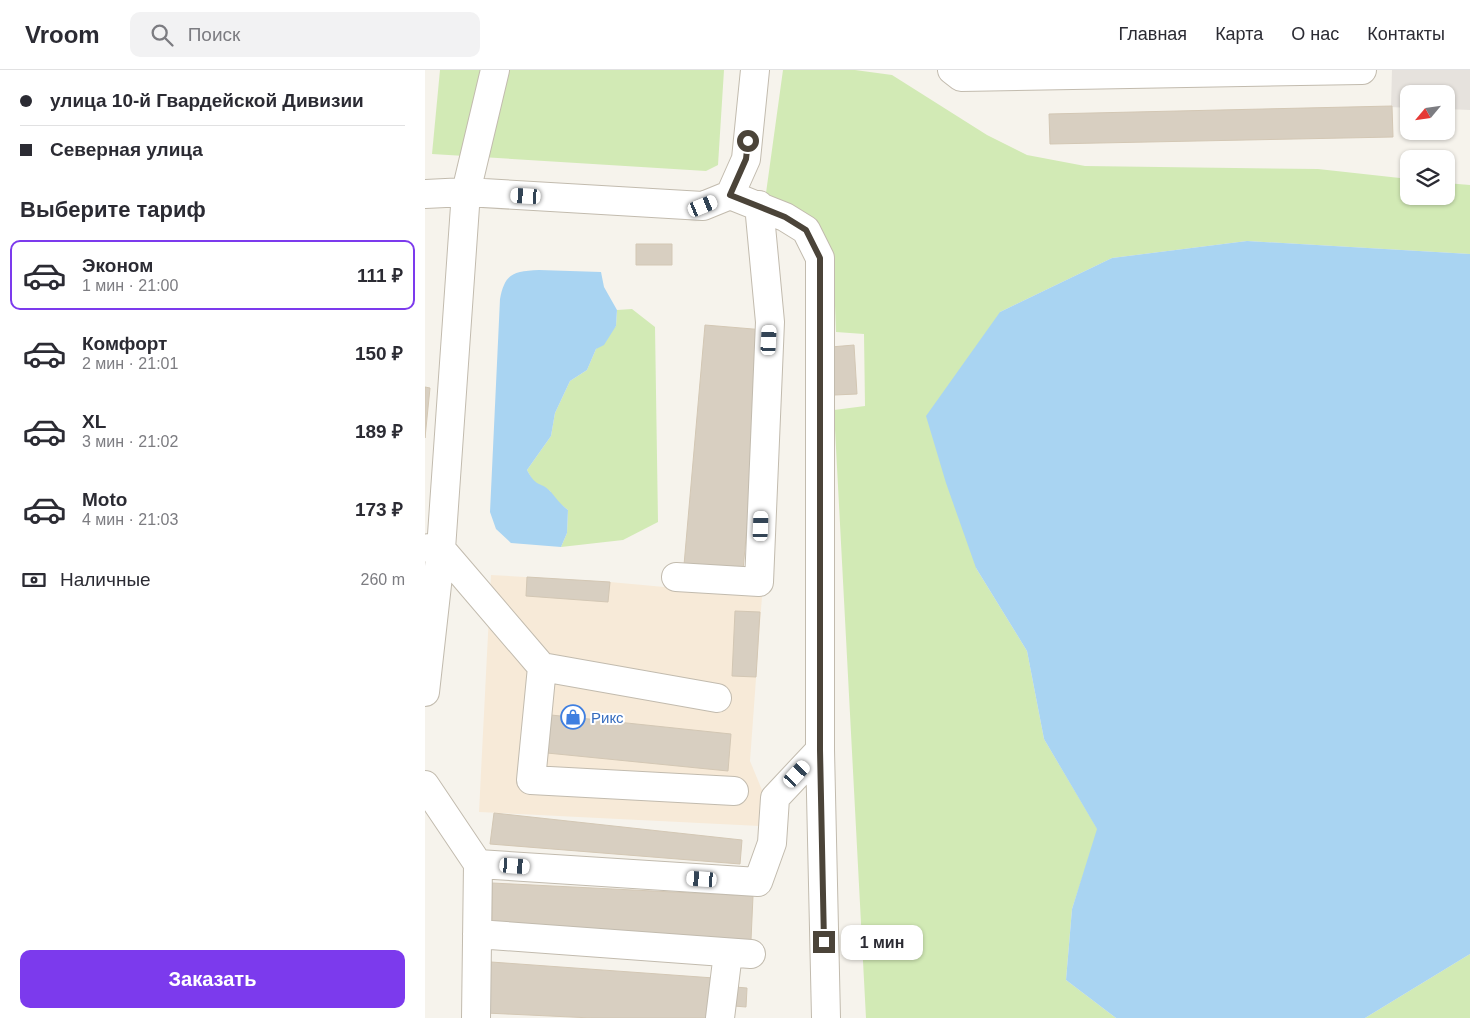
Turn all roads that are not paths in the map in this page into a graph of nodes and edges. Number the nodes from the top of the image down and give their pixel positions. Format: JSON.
{"nodes":[{"id":1,"x":495,"y":70,"type":"edge"},
{"id":2,"x":755,"y":70,"type":"edge"},
{"id":3,"x":951,"y":70,"type":"edge"},
{"id":4,"x":1327,"y":70,"type":"edge"},
{"id":5,"x":1362,"y":70,"type":"edge"},
{"id":6,"x":1041,"y":74,"type":"edge"},
{"id":7,"x":466,"y":192,"type":"junction"},
{"id":8,"x":425,"y":194,"type":"edge"},
{"id":9,"x":730,"y":195,"type":"junction"},
{"id":10,"x":759,"y":205,"type":"junction"},
{"id":11,"x":433,"y":548,"type":"edge"},
{"id":12,"x":676,"y":577,"type":"dead end"},
{"id":13,"x":542,"y":667,"type":"junction"},
{"id":14,"x":425,"y":692,"type":"edge"},
{"id":15,"x":717,"y":698,"type":"dead end"},
{"id":16,"x":820,"y":750,"type":"junction"},
{"id":17,"x":425,"y":785,"type":"edge"},
{"id":18,"x":734,"y":791,"type":"dead end"},
{"id":19,"x":478,"y":864,"type":"junction"},
{"id":20,"x":477,"y":934,"type":"junction"},
{"id":21,"x":476,"y":1018,"type":"edge"},
{"id":22,"x":720,"y":1018,"type":"edge"},
{"id":23,"x":826,"y":1018,"type":"edge"}],
"edges":[{"from":1,"to":7,"type":"street"},
{"from":2,"to":9,"type":"street"},
{"from":3,"to":6,"type":"street"},
{"from":4,"to":5,"type":"street"},
{"from":4,"to":6,"type":"street"},
{"from":7,"to":8,"type":"street"},
{"from":7,"to":9,"type":"street"},
{"from":7,"to":11,"type":"street"},
{"from":9,"to":10,"type":"street"},
{"from":10,"to":12,"type":"street"},
{"from":10,"to":16,"type":"street"},
{"from":11,"to":13,"type":"street"},
{"from":11,"to":14,"type":"street"},
{"from":13,"to":15,"type":"street"},
{"from":13,"to":18,"type":"street"},
{"from":16,"to":19,"type":"street"},
{"from":16,"to":23,"type":"street"},
{"from":17,"to":19,"type":"street"},
{"from":19,"to":20,"type":"street"},
{"from":20,"to":21,"type":"street"},
{"from":20,"to":22,"type":"street"}]}
